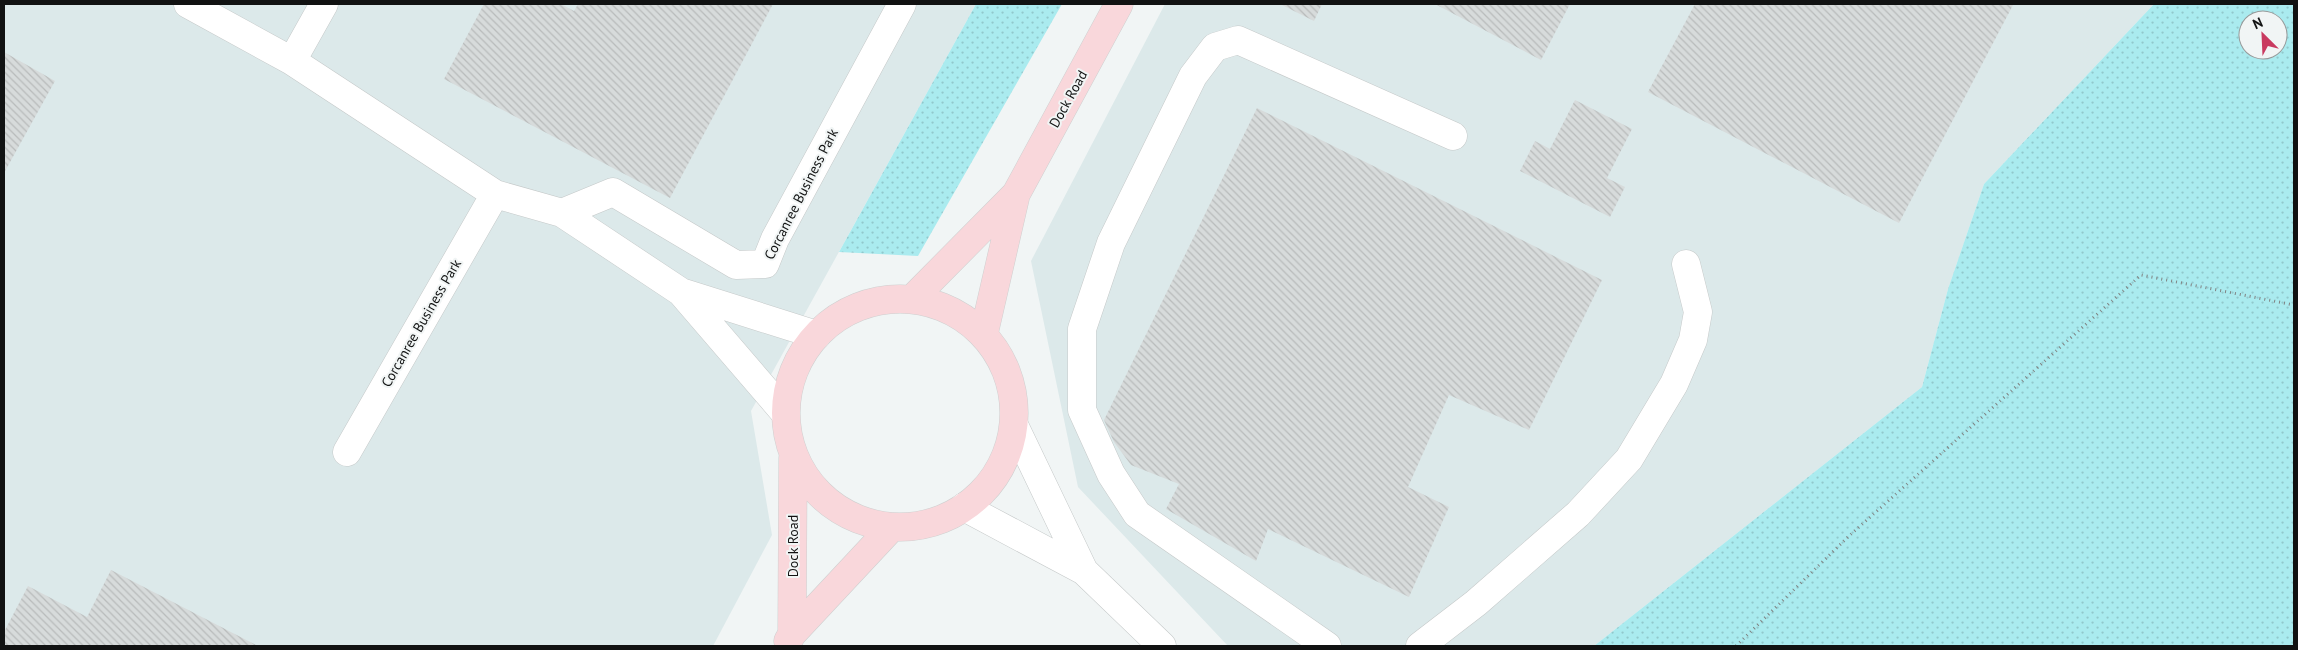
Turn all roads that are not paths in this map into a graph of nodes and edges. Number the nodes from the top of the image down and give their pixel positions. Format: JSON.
{"nodes":[{"id":1,"x":188,"y":4,"type":"edge"},
{"id":2,"x":324,"y":4,"type":"edge"},
{"id":3,"x":902,"y":4,"type":"edge"},
{"id":4,"x":1120,"y":4,"type":"edge"},
{"id":5,"x":292,"y":61,"type":"junction"},
{"id":6,"x":1453,"y":136,"type":"dead end"},
{"id":7,"x":495,"y":194,"type":"junction"},
{"id":8,"x":1016,"y":194,"type":"junction"},
{"id":9,"x":562,"y":213,"type":"junction"},
{"id":10,"x":1686,"y":264,"type":"dead end"},
{"id":11,"x":681,"y":292,"type":"junction"},
{"id":12,"x":914,"y":297,"type":"junction"},
{"id":13,"x":984,"y":334,"type":"junction"},
{"id":14,"x":817,"y":335,"type":"junction"},
{"id":15,"x":785,"y":413,"type":"junction"},
{"id":16,"x":1014,"y":426,"type":"junction"},
{"id":17,"x":347,"y":452,"type":"dead end"},
{"id":18,"x":793,"y":458,"type":"junction"},
{"id":19,"x":964,"y":507,"type":"junction"},
{"id":20,"x":892,"y":527,"type":"junction"},
{"id":21,"x":1084,"y":571,"type":"junction"},
{"id":22,"x":789,"y":640,"type":"edge"},
{"id":23,"x":1162,"y":646,"type":"edge"},
{"id":24,"x":1327,"y":646,"type":"edge"},
{"id":25,"x":1420,"y":646,"type":"edge"}],
"edges":[{"from":1,"to":5,"type":"street"},
{"from":2,"to":5,"type":"street"},
{"from":3,"to":9,"type":"street","name":"Corcanree Business Park"},
{"from":4,"to":8,"type":"main road","name":"Dock Road"},
{"from":5,"to":7,"type":"street"},
{"from":6,"to":24,"type":"street"},
{"from":7,"to":9,"type":"street"},
{"from":7,"to":17,"type":"street","name":"Corcanree Business Park"},
{"from":8,"to":12,"type":"main road","name":"Dock Road"},
{"from":8,"to":13,"type":"main road","name":"Dock Road"},
{"from":9,"to":11,"type":"street"},
{"from":10,"to":25,"type":"street"},
{"from":11,"to":14,"type":"street"},
{"from":11,"to":15,"type":"street"},
{"from":12,"to":13,"type":"main road"},
{"from":12,"to":14,"type":"main road"},
{"from":13,"to":16,"type":"main road"},
{"from":14,"to":15,"type":"main road"},
{"from":15,"to":18,"type":"main road"},
{"from":16,"to":19,"type":"main road"},
{"from":16,"to":21,"type":"street"},
{"from":18,"to":20,"type":"main road"},
{"from":18,"to":22,"type":"main road","name":"Dock Road"},
{"from":19,"to":20,"type":"main road"},
{"from":19,"to":21,"type":"street"},
{"from":20,"to":22,"type":"main road","name":"Dock Road"},
{"from":21,"to":23,"type":"street"}]}
